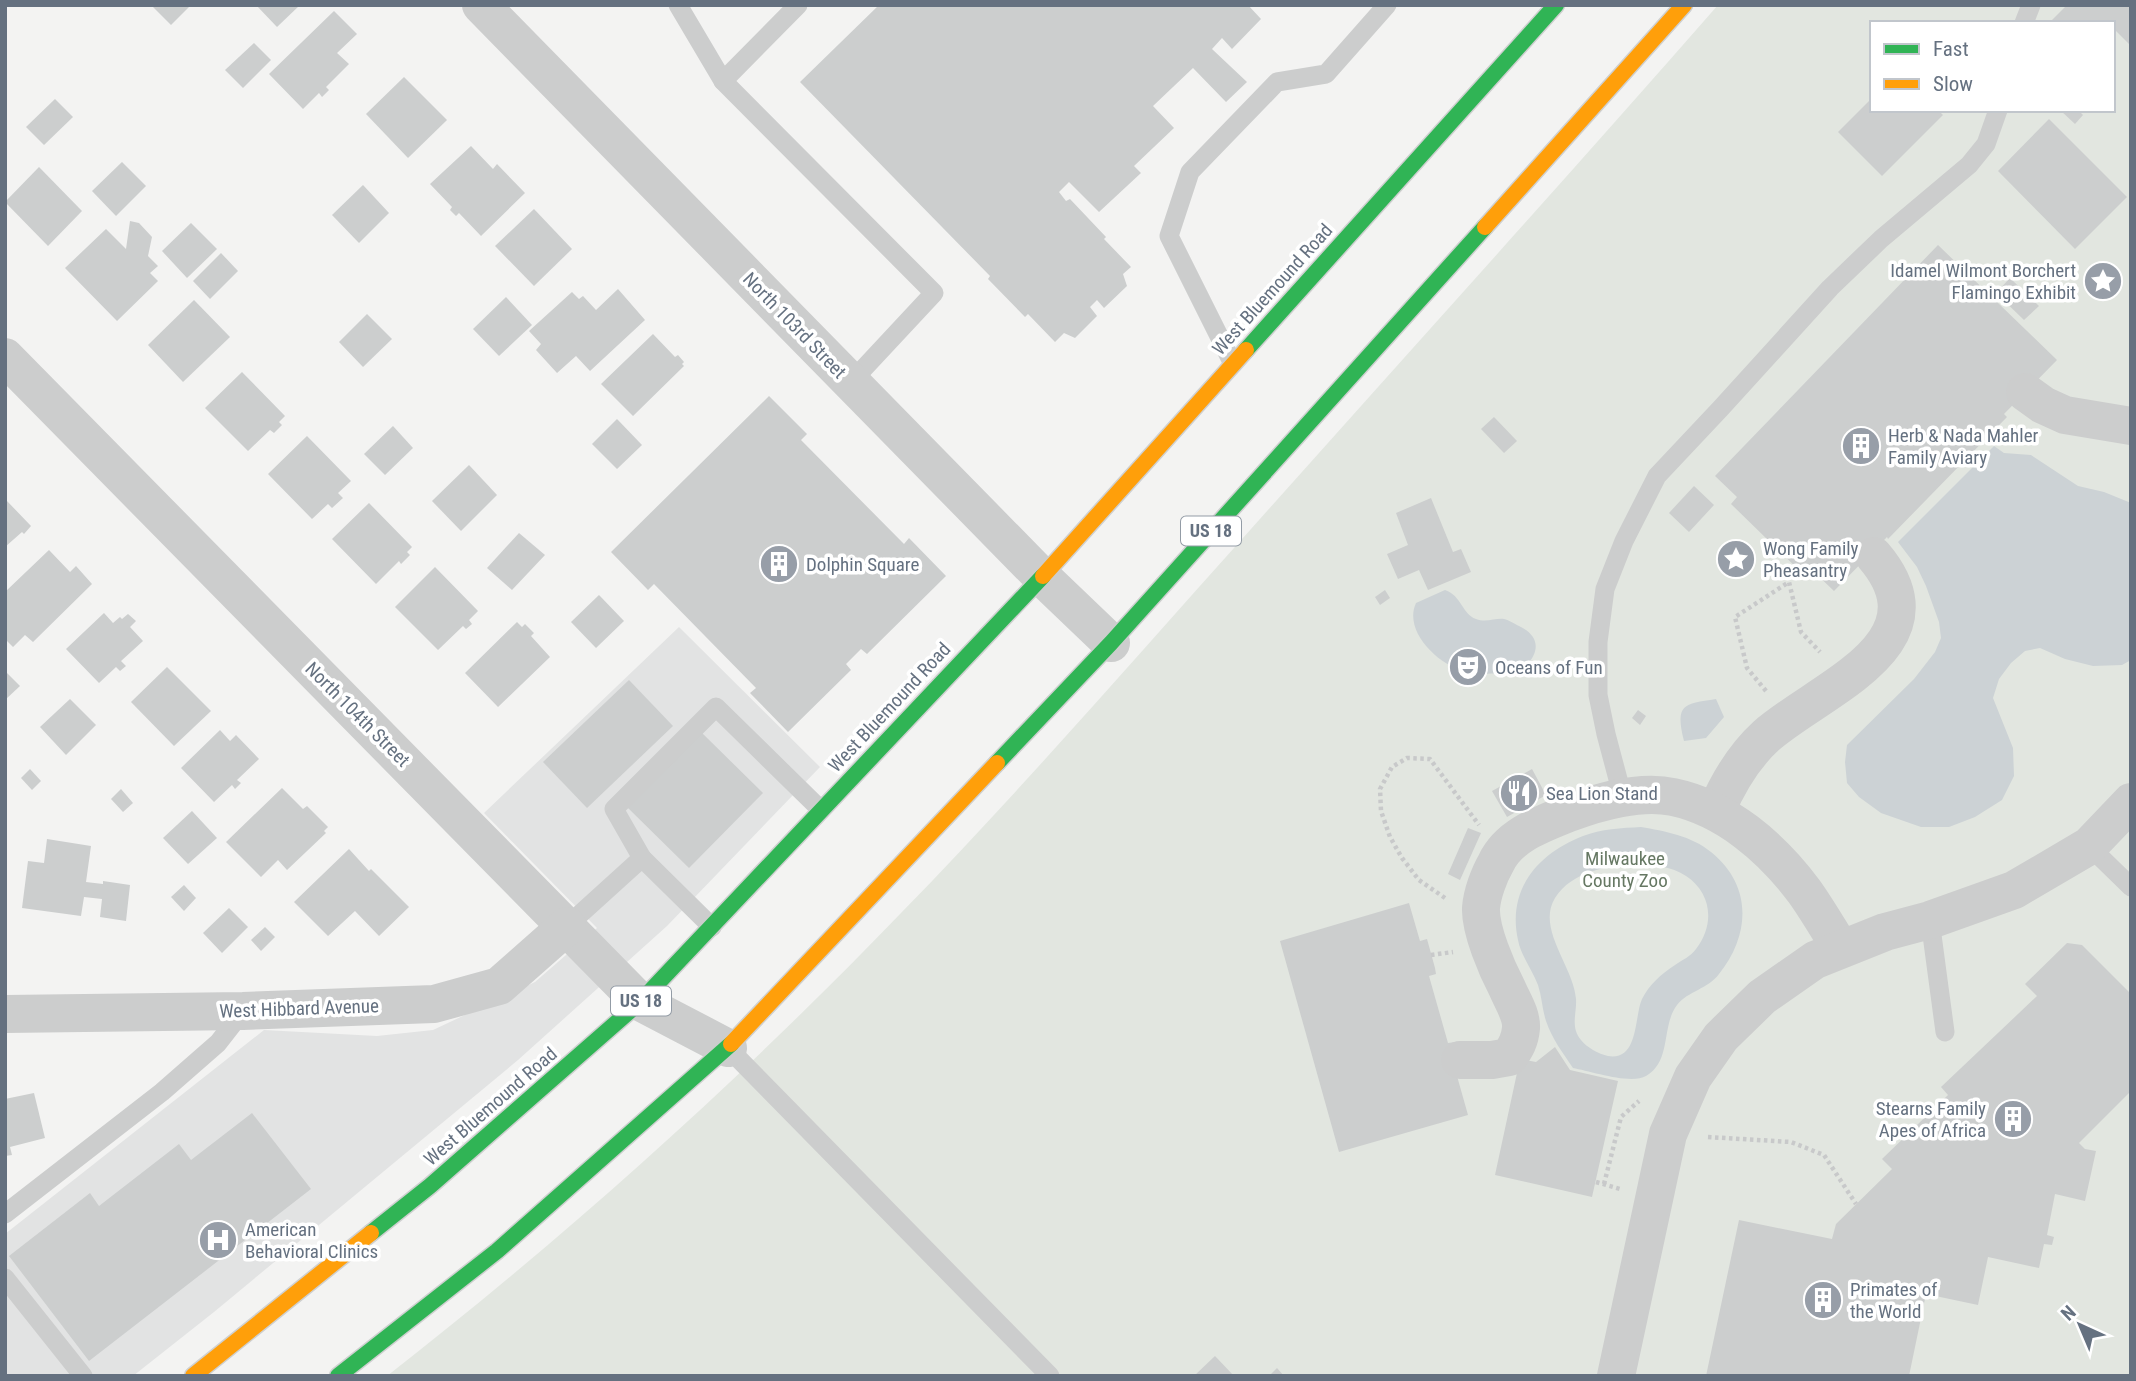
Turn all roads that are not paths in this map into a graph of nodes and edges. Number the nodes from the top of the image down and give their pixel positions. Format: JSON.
{"nodes":[{"id":1,"x":481,"y":5,"type":"edge"},
{"id":2,"x":678,"y":5,"type":"edge"},
{"id":3,"x":798,"y":5,"type":"edge"},
{"id":4,"x":1387,"y":5,"type":"edge"},
{"id":5,"x":1556,"y":5,"type":"edge"},
{"id":6,"x":1684,"y":5,"type":"edge"},
{"id":7,"x":723,"y":81,"type":"junction"},
{"id":8,"x":1997,"y":112,"type":"edge"},
{"id":9,"x":5,"y":357,"type":"edge"},
{"id":10,"x":1233,"y":364,"type":"junction"},
{"id":11,"x":851,"y":382,"type":"junction"},
{"id":12,"x":2025,"y":392,"type":"dead end"},
{"id":13,"x":2131,"y":426,"type":"edge"},
{"id":14,"x":1874,"y":556,"type":"dead end"},
{"id":15,"x":1042,"y":577,"type":"junction"},
{"id":16,"x":1111,"y":643,"type":"junction"},
{"id":17,"x":1623,"y":798,"type":"junction"},
{"id":18,"x":2131,"y":802,"type":"edge"},
{"id":19,"x":821,"y":810,"type":"junction"},
{"id":20,"x":1716,"y":811,"type":"junction"},
{"id":21,"x":2089,"y":846,"type":"junction"},
{"id":22,"x":642,"y":858,"type":"junction"},
{"id":23,"x":2131,"y":887,"type":"edge"},
{"id":24,"x":1930,"y":920,"type":"junction"},
{"id":25,"x":567,"y":926,"type":"junction"},
{"id":26,"x":712,"y":926,"type":"junction"},
{"id":27,"x":1841,"y":949,"type":"junction"},
{"id":28,"x":640,"y":1002,"type":"junction"},
{"id":29,"x":243,"y":1011,"type":"junction"},
{"id":30,"x":5,"y":1014,"type":"edge"},
{"id":31,"x":1945,"y":1032,"type":"dead end"},
{"id":32,"x":728,"y":1048,"type":"junction"},
{"id":33,"x":1460,"y":1060,"type":"dead end"},
{"id":34,"x":5,"y":1214,"type":"edge"},
{"id":35,"x":5,"y":1278,"type":"edge"},
{"id":36,"x":83,"y":1376,"type":"edge"},
{"id":37,"x":193,"y":1376,"type":"edge"},
{"id":38,"x":338,"y":1376,"type":"edge"},
{"id":39,"x":1050,"y":1376,"type":"edge"},
{"id":40,"x":1616,"y":1376,"type":"edge"}],
"edges":[{"from":1,"to":11,"type":"street","name":"North 103rd Street"},
{"from":2,"to":7,"type":"lane"},
{"from":3,"to":7,"type":"lane"},
{"from":4,"to":10,"type":"lane"},
{"from":5,"to":10,"type":"main road","name":"West Bluemound Road","number":"US 18"},
{"from":6,"to":16,"type":"main road","number":"US 18"},
{"from":7,"to":11,"type":"lane"},
{"from":8,"to":17,"type":"lane"},
{"from":9,"to":25,"type":"street","name":"North 104th Street"},
{"from":10,"to":15,"type":"main road","name":"West Bluemound Road","number":"US 18"},
{"from":11,"to":15,"type":"street","name":"North 103rd Street"},
{"from":12,"to":13,"type":"street"},
{"from":14,"to":20,"type":"street"},
{"from":15,"to":16,"type":"street","name":"North 103rd Street"},
{"from":15,"to":19,"type":"main road","name":"West Bluemound Road","number":"US 18"},
{"from":16,"to":32,"type":"main road","number":"US 18"},
{"from":17,"to":20,"type":"street"},
{"from":17,"to":33,"type":"street"},
{"from":18,"to":21,"type":"street"},
{"from":19,"to":22,"type":"lane"},
{"from":19,"to":26,"type":"main road","name":"West Bluemound Road","number":"US 18"},
{"from":20,"to":27,"type":"street"},
{"from":21,"to":23,"type":"lane"},
{"from":21,"to":24,"type":"street"},
{"from":22,"to":25,"type":"lane"},
{"from":22,"to":26,"type":"lane"},
{"from":24,"to":27,"type":"street"},
{"from":24,"to":31,"type":"lane"},
{"from":25,"to":28,"type":"street","name":"North 104th Street"},
{"from":25,"to":29,"type":"street","name":"West Hibbard Avenue"},
{"from":26,"to":28,"type":"main road","name":"West Bluemound Road","number":"US 18"},
{"from":27,"to":40,"type":"street"},
{"from":28,"to":32,"type":"street","name":"North 104th Street"},
{"from":28,"to":37,"type":"main road","name":"West Bluemound Road","number":"US 18"},
{"from":29,"to":30,"type":"street","name":"West Hibbard Avenue"},
{"from":29,"to":34,"type":"lane"},
{"from":32,"to":38,"type":"main road","number":"US 18"},
{"from":32,"to":39,"type":"lane"},
{"from":35,"to":36,"type":"lane"}]}
